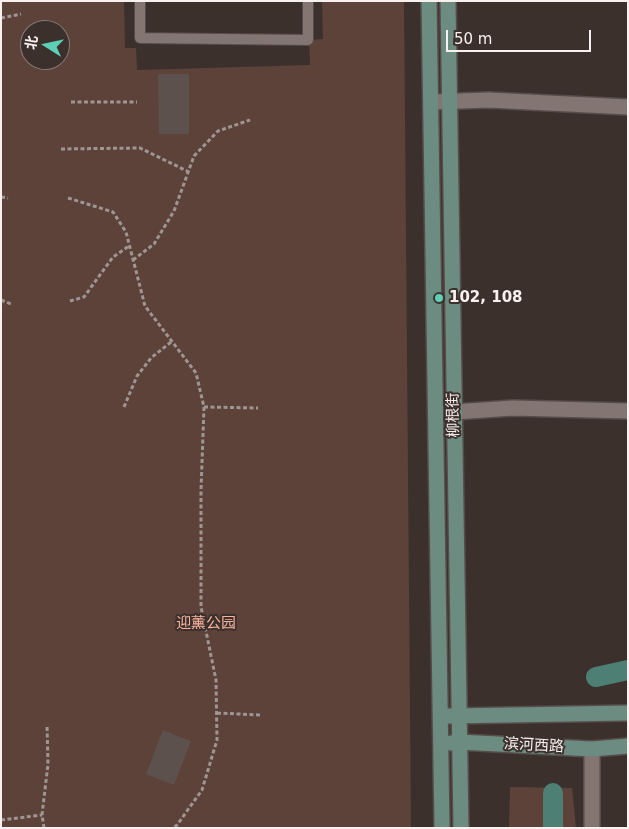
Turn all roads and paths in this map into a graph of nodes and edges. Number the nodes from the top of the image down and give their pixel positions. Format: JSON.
{"nodes":[{"id":1,"x":140,"y":1,"type":"edge"},
{"id":2,"x":308,"y":1,"type":"edge"},
{"id":3,"x":429,"y":1,"type":"edge"},
{"id":4,"x":448,"y":1,"type":"edge"},
{"id":5,"x":21,"y":14,"type":"dead end"},
{"id":6,"x":1,"y":18,"type":"edge"},
{"id":7,"x":450,"y":101,"type":"junction"},
{"id":8,"x":71,"y":102,"type":"dead end"},
{"id":9,"x":137,"y":102,"type":"dead end"},
{"id":10,"x":431,"y":102,"type":"junction"},
{"id":11,"x":628,"y":108,"type":"edge"},
{"id":12,"x":250,"y":120,"type":"dead end"},
{"id":13,"x":61,"y":149,"type":"dead end"},
{"id":14,"x":188,"y":172,"type":"junction"},
{"id":15,"x":1,"y":197,"type":"edge"},
{"id":16,"x":8,"y":198,"type":"dead end"},
{"id":17,"x":68,"y":198,"type":"dead end"},
{"id":18,"x":130,"y":246,"type":"junction"},
{"id":19,"x":133,"y":260,"type":"junction"},
{"id":20,"x":1,"y":300,"type":"edge"},
{"id":21,"x":70,"y":301,"type":"dead end"},
{"id":22,"x":11,"y":304,"type":"dead end"},
{"id":23,"x":171,"y":342,"type":"junction"},
{"id":24,"x":124,"y":407,"type":"dead end"},
{"id":25,"x":204,"y":407,"type":"junction"},
{"id":26,"x":258,"y":408,"type":"dead end"},
{"id":27,"x":628,"y":411,"type":"edge"},
{"id":28,"x":454,"y":412,"type":"junction"},
{"id":29,"x":628,"y":712,"type":"edge"},
{"id":30,"x":217,"y":713,"type":"junction"},
{"id":31,"x":260,"y":715,"type":"dead end"},
{"id":32,"x":459,"y":715,"type":"junction"},
{"id":33,"x":440,"y":716,"type":"junction"},
{"id":34,"x":47,"y":724,"type":"dead end"},
{"id":35,"x":460,"y":742,"type":"junction"},
{"id":36,"x":440,"y":745,"type":"junction"},
{"id":37,"x":628,"y":746,"type":"edge"},
{"id":38,"x":592,"y":749,"type":"junction"},
{"id":39,"x":441,"y":803,"type":"junction"},
{"id":40,"x":42,"y":815,"type":"junction"},
{"id":41,"x":1,"y":820,"type":"edge"},
{"id":42,"x":44,"y":828,"type":"edge"},
{"id":43,"x":174,"y":828,"type":"edge"},
{"id":44,"x":436,"y":828,"type":"edge"},
{"id":45,"x":442,"y":828,"type":"edge"},
{"id":46,"x":461,"y":828,"type":"edge"},
{"id":47,"x":592,"y":828,"type":"edge"}],
"edges":[{"from":1,"to":2,"type":"lane"},
{"from":3,"to":10,"type":"main road","name":"柳根街"},
{"from":4,"to":7,"type":"main road","name":"柳根街"},
{"from":5,"to":6,"type":"path"},
{"from":7,"to":10,"type":"street"},
{"from":7,"to":11,"type":"street"},
{"from":7,"to":28,"type":"main road","name":"柳根街"},
{"from":8,"to":9,"type":"path"},
{"from":10,"to":33,"type":"main road","name":"柳根街"},
{"from":12,"to":14,"type":"path"},
{"from":13,"to":14,"type":"path"},
{"from":14,"to":19,"type":"path"},
{"from":15,"to":16,"type":"path"},
{"from":17,"to":18,"type":"path"},
{"from":18,"to":19,"type":"path"},
{"from":18,"to":21,"type":"path"},
{"from":19,"to":23,"type":"path"},
{"from":20,"to":22,"type":"path"},
{"from":23,"to":24,"type":"path"},
{"from":23,"to":25,"type":"path"},
{"from":25,"to":26,"type":"path"},
{"from":25,"to":30,"type":"path"},
{"from":27,"to":28,"type":"street"},
{"from":28,"to":32,"type":"main road","name":"柳根街"},
{"from":29,"to":32,"type":"main road","name":"滨河西路"},
{"from":30,"to":31,"type":"path"},
{"from":30,"to":43,"type":"path"},
{"from":32,"to":33,"type":"main road","name":"滨河西路"},
{"from":32,"to":35,"type":"main road","name":"柳根街"},
{"from":33,"to":36,"type":"main road","name":"柳根街"},
{"from":34,"to":40,"type":"path"},
{"from":35,"to":36,"type":"main road","name":"滨河西路"},
{"from":35,"to":38,"type":"main road","name":"滨河西路"},
{"from":35,"to":46,"type":"main road","name":"柳根街"},
{"from":36,"to":39,"type":"main road","name":"柳根街"},
{"from":37,"to":38,"type":"main road","name":"滨河西路"},
{"from":38,"to":47,"type":"street"},
{"from":39,"to":44,"type":"main road"},
{"from":39,"to":45,"type":"main road","name":"柳根街"},
{"from":40,"to":41,"type":"path"},
{"from":40,"to":42,"type":"path"}]}
